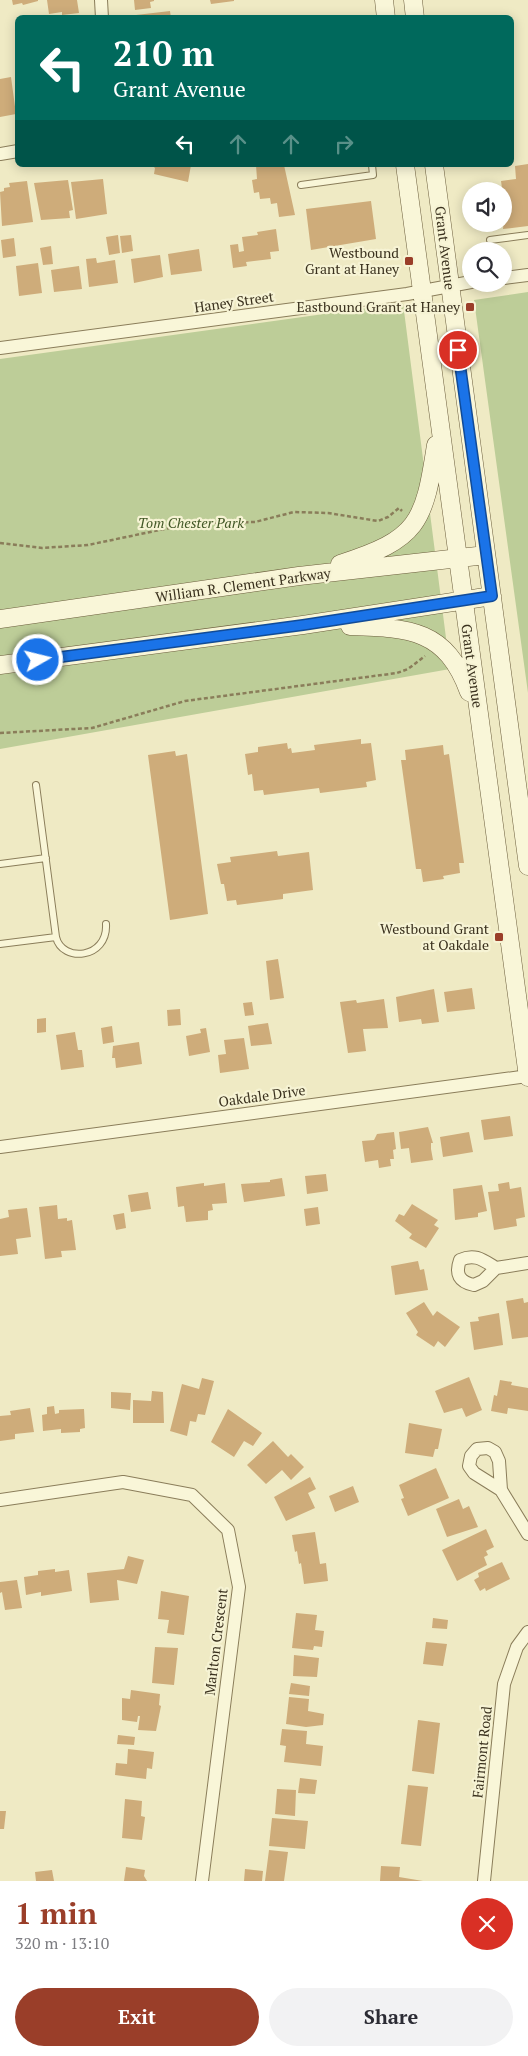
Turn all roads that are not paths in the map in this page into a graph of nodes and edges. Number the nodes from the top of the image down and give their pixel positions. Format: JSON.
{"nodes":[{"id":1,"x":101,"y":0,"type":"edge"},
{"id":2,"x":384,"y":0,"type":"edge"},
{"id":3,"x":413,"y":0,"type":"edge"},
{"id":4,"x":102,"y":15,"type":"edge"},
{"id":5,"x":386,"y":15,"type":"edge"},
{"id":6,"x":415,"y":15,"type":"edge"},
{"id":7,"x":15,"y":152,"type":"edge"},
{"id":8,"x":0,"y":154,"type":"edge"},
{"id":9,"x":372,"y":167,"type":"edge"},
{"id":10,"x":405,"y":167,"type":"edge"},
{"id":11,"x":434,"y":167,"type":"edge"},
{"id":12,"x":301,"y":186,"type":"dead end"},
{"id":13,"x":528,"y":235,"type":"edge"},
{"id":14,"x":490,"y":240,"type":"dead end"},
{"id":15,"x":528,"y":275,"type":"edge"},
{"id":16,"x":512,"y":277,"type":"edge"},
{"id":17,"x":462,"y":283,"type":"edge"},
{"id":18,"x":450,"y":285,"type":"junction"},
{"id":19,"x":421,"y":291,"type":"junction"},
{"id":20,"x":0,"y":348,"type":"edge"},
{"id":21,"x":439,"y":422,"type":"junction"},
{"id":22,"x":486,"y":555,"type":"junction"},
{"id":23,"x":457,"y":560,"type":"junction"},
{"id":24,"x":299,"y":576,"type":"junction"},
{"id":25,"x":492,"y":596,"type":"junction"},
{"id":26,"x":463,"y":600,"type":"junction"},
{"id":27,"x":0,"y":619,"type":"edge"},
{"id":28,"x":303,"y":625,"type":"junction"},
{"id":29,"x":0,"y":665,"type":"edge"},
{"id":30,"x":479,"y":718,"type":"junction"},
{"id":31,"x":36,"y":785,"type":"dead end"},
{"id":32,"x":523,"y":788,"type":"edge"},
{"id":33,"x":46,"y":858,"type":"junction"},
{"id":34,"x":0,"y":864,"type":"edge"},
{"id":35,"x":528,"y":866,"type":"edge"},
{"id":36,"x":106,"y":924,"type":"dead end"},
{"id":37,"x":56,"y":936,"type":"junction"},
{"id":38,"x":0,"y":944,"type":"edge"},
{"id":39,"x":528,"y":1076,"type":"edge"},
{"id":40,"x":0,"y":1147,"type":"edge"},
{"id":41,"x":528,"y":1263,"type":"edge"},
{"id":42,"x":496,"y":1268,"type":"dead end"},
{"id":43,"x":501,"y":1490,"type":"dead end"},
{"id":44,"x":0,"y":1500,"type":"edge"},
{"id":45,"x":528,"y":1534,"type":"edge"},
{"id":46,"x":528,"y":1632,"type":"edge"},
{"id":47,"x":202,"y":1881,"type":"edge"},
{"id":48,"x":484,"y":1881,"type":"edge"}],
"edges":[{"from":1,"to":4,"type":"street"},
{"from":2,"to":5,"type":"main road"},
{"from":3,"to":6,"type":"main road"},
{"from":7,"to":8,"type":"street"},
{"from":9,"to":12,"type":"lane"},
{"from":10,"to":19,"type":"main road","name":"Grant Avenue"},
{"from":11,"to":18,"type":"main road","name":"Grant Avenue"},
{"from":13,"to":14,"type":"lane"},
{"from":15,"to":16,"type":"street"},
{"from":17,"to":18,"type":"street","name":"Haney Street"},
{"from":18,"to":19,"type":"street","name":"Haney Street"},
{"from":18,"to":22,"type":"main road","name":"Grant Avenue"},
{"from":19,"to":20,"type":"street","name":"Haney Street"},
{"from":19,"to":21,"type":"main road","name":"Grant Avenue"},
{"from":21,"to":23,"type":"main road","name":"Grant Avenue"},
{"from":21,"to":24,"type":"main road"},
{"from":22,"to":23,"type":"main road","name":"William R. Clement Parkway"},
{"from":22,"to":25,"type":"main road","name":"Grant Avenue"},
{"from":23,"to":24,"type":"main road","name":"William R. Clement Parkway"},
{"from":23,"to":26,"type":"main road","name":"Grant Avenue"},
{"from":24,"to":27,"type":"main road","name":"William R. Clement Parkway"},
{"from":25,"to":26,"type":"main road"},
{"from":25,"to":32,"type":"main road","name":"Grant Avenue"},
{"from":26,"to":28,"type":"main road"},
{"from":26,"to":30,"type":"main road","name":"Grant Avenue"},
{"from":28,"to":29,"type":"main road"},
{"from":28,"to":30,"type":"main road"},
{"from":30,"to":39,"type":"main road","name":"Grant Avenue"},
{"from":31,"to":33,"type":"lane"},
{"from":32,"to":35,"type":"main road","name":"Grant Avenue"},
{"from":33,"to":34,"type":"lane"},
{"from":33,"to":37,"type":"lane"},
{"from":36,"to":37,"type":"lane"},
{"from":37,"to":38,"type":"lane"},
{"from":39,"to":40,"type":"street","name":"Oakdale Drive"},
{"from":41,"to":42,"type":"street"},
{"from":43,"to":45,"type":"street"},
{"from":44,"to":47,"type":"street","name":"Marlton Crescent"},
{"from":46,"to":48,"type":"street","name":"Fairmont Road"}]}
